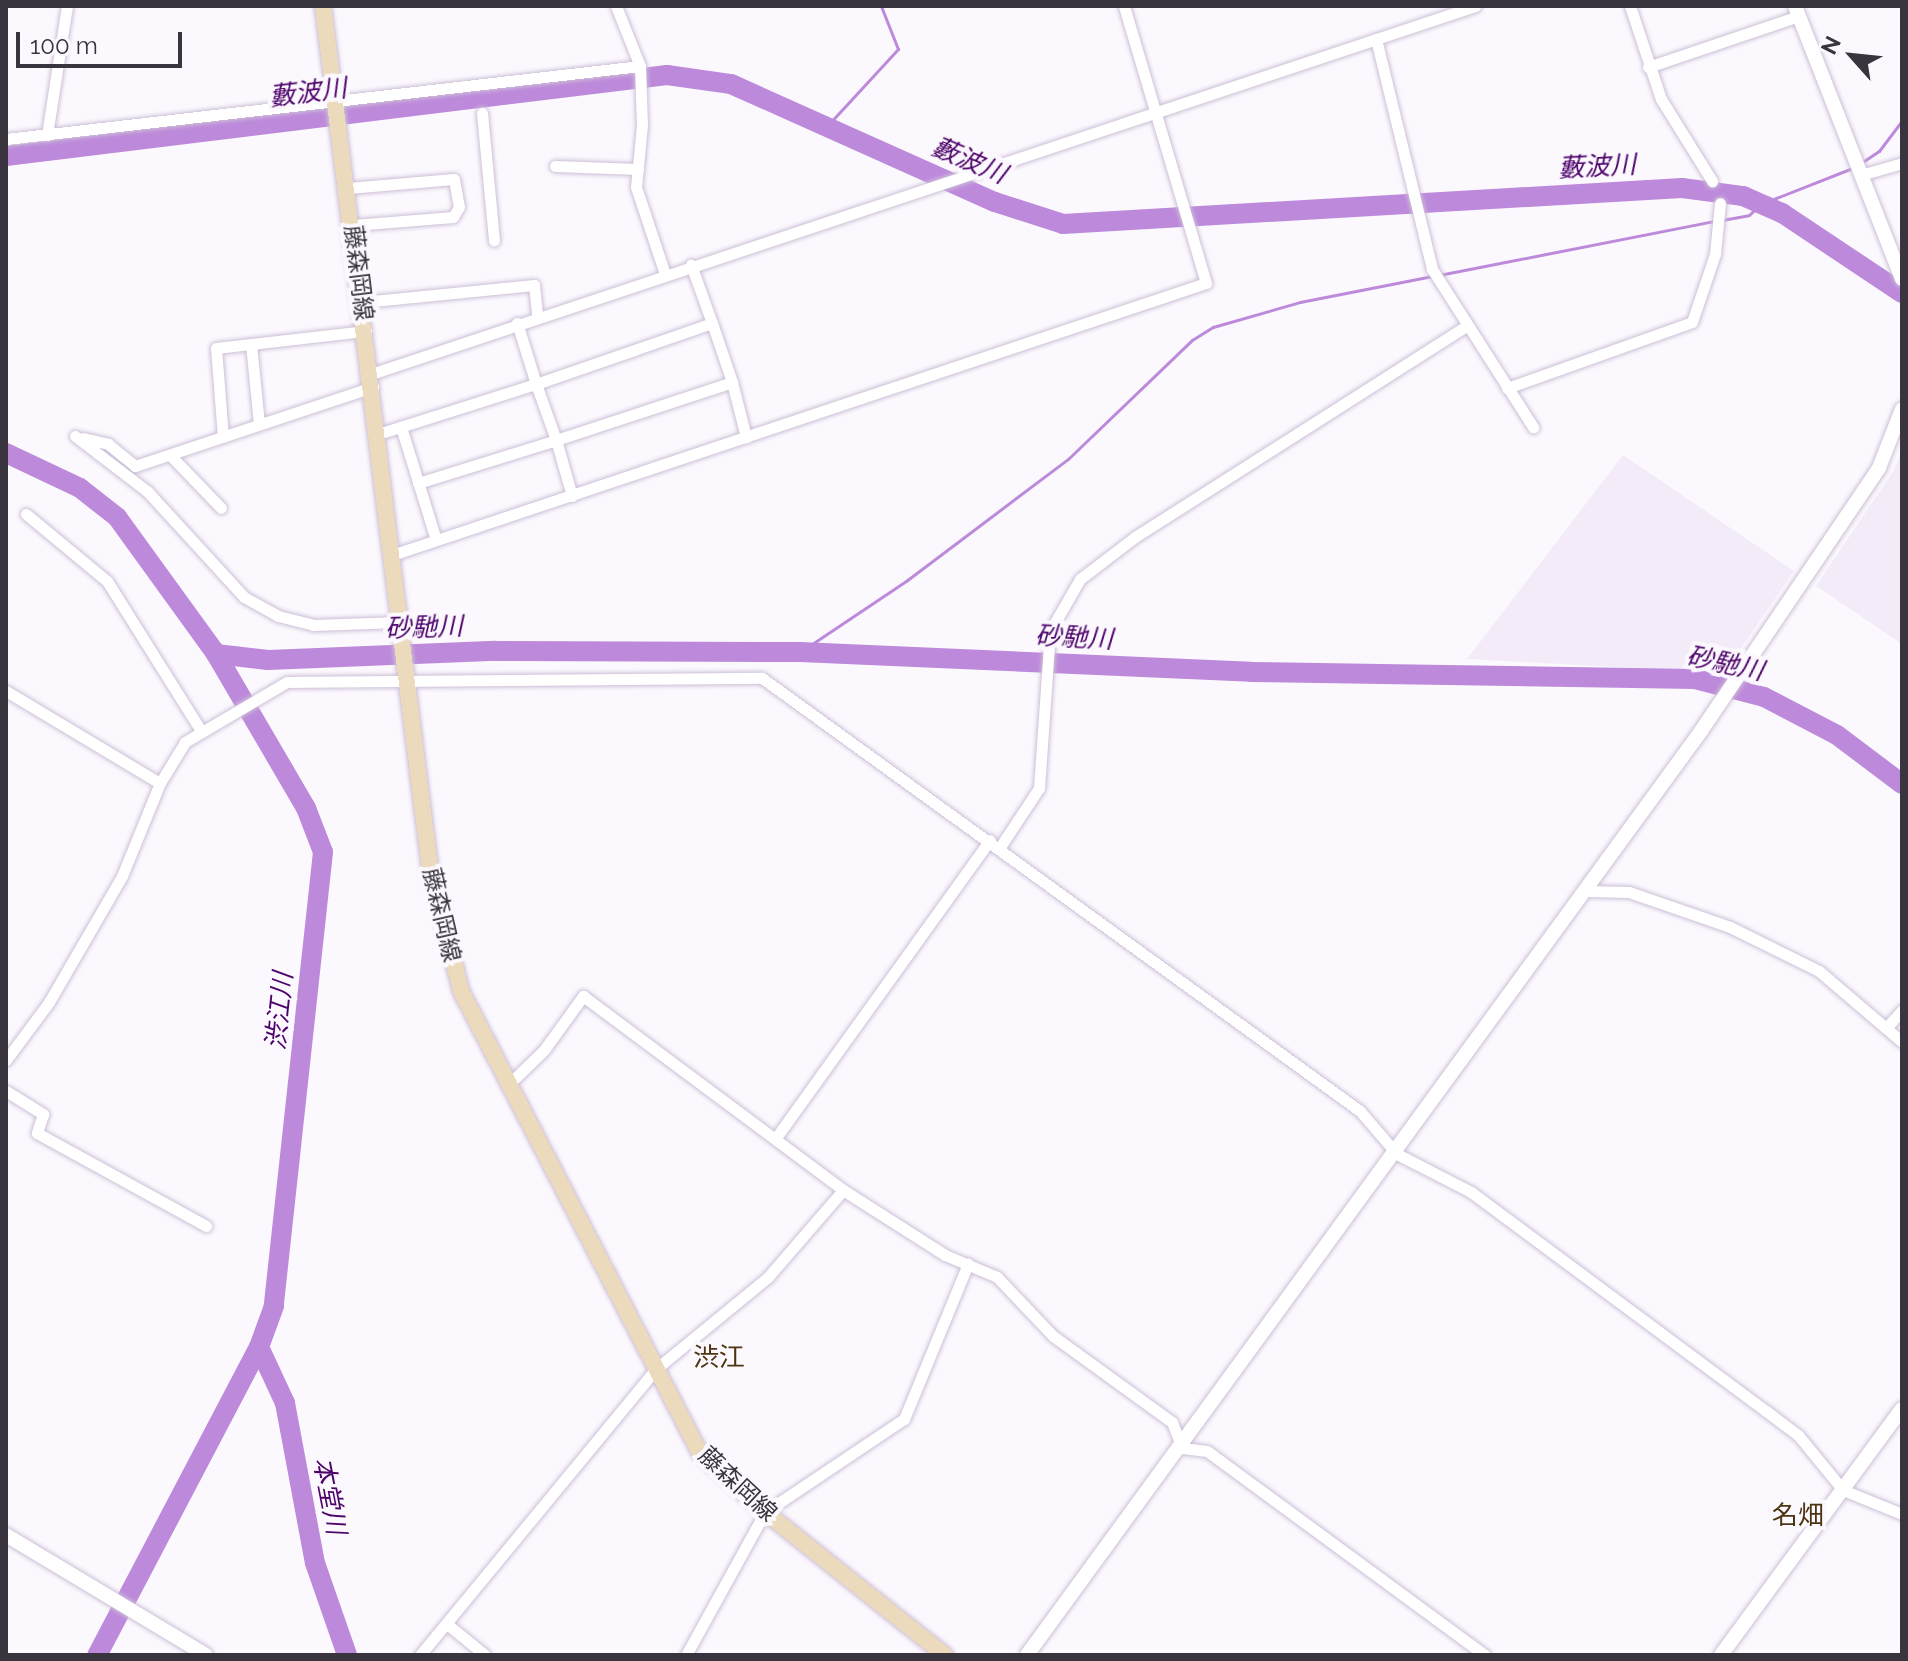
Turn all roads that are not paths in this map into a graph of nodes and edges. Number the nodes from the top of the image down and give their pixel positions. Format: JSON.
{"nodes":[{"id":1,"x":67,"y":6,"type":"edge"},
{"id":2,"x":323,"y":6,"type":"edge"},
{"id":3,"x":616,"y":6,"type":"edge"},
{"id":4,"x":1124,"y":6,"type":"edge"},
{"id":5,"x":1475,"y":6,"type":"edge"},
{"id":6,"x":1630,"y":6,"type":"edge"},
{"id":7,"x":1797,"y":11,"type":"edge"},
{"id":8,"x":1376,"y":39,"type":"junction"},
{"id":9,"x":640,"y":66,"type":"junction"},
{"id":10,"x":1648,"y":67,"type":"junction"},
{"id":11,"x":337,"y":101,"type":"junction"},
{"id":12,"x":482,"y":113,"type":"dead end"},
{"id":13,"x":1156,"y":113,"type":"junction"},
{"id":14,"x":47,"y":135,"type":"junction"},
{"id":15,"x":6,"y":139,"type":"edge"},
{"id":16,"x":1902,"y":163,"type":"edge"},
{"id":17,"x":555,"y":166,"type":"dead end"},
{"id":18,"x":638,"y":169,"type":"junction"},
{"id":19,"x":1864,"y":174,"type":"junction"},
{"id":20,"x":1712,"y":181,"type":"dead end"},
{"id":21,"x":348,"y":188,"type":"junction"},
{"id":22,"x":1720,"y":203,"type":"dead end"},
{"id":23,"x":353,"y":225,"type":"junction"},
{"id":24,"x":494,"y":240,"type":"dead end"},
{"id":25,"x":691,"y":265,"type":"junction"},
{"id":26,"x":665,"y":274,"type":"junction"},
{"id":27,"x":1901,"y":274,"type":"edge"},
{"id":28,"x":363,"y":302,"type":"junction"},
{"id":29,"x":537,"y":316,"type":"junction"},
{"id":30,"x":517,"y":323,"type":"junction"},
{"id":31,"x":712,"y":323,"type":"junction"},
{"id":32,"x":1466,"y":326,"type":"junction"},
{"id":33,"x":366,"y":331,"type":"junction"},
{"id":34,"x":251,"y":344,"type":"junction"},
{"id":35,"x":372,"y":380,"type":"junction"},
{"id":36,"x":732,"y":382,"type":"junction"},
{"id":37,"x":536,"y":384,"type":"junction"},
{"id":38,"x":1507,"y":388,"type":"junction"},
{"id":39,"x":1902,"y":409,"type":"edge"},
{"id":40,"x":259,"y":424,"type":"junction"},
{"id":41,"x":401,"y":427,"type":"junction"},
{"id":42,"x":1533,"y":427,"type":"dead end"},
{"id":43,"x":378,"y":434,"type":"junction"},
{"id":44,"x":223,"y":437,"type":"junction"},
{"id":45,"x":746,"y":437,"type":"junction"},
{"id":46,"x":556,"y":440,"type":"junction"},
{"id":47,"x":171,"y":456,"type":"junction"},
{"id":48,"x":418,"y":483,"type":"junction"},
{"id":49,"x":572,"y":496,"type":"junction"},
{"id":50,"x":221,"y":508,"type":"dead end"},
{"id":51,"x":26,"y":514,"type":"dead end"},
{"id":52,"x":436,"y":540,"type":"junction"},
{"id":53,"x":392,"y":555,"type":"junction"},
{"id":54,"x":400,"y":622,"type":"junction"},
{"id":55,"x":408,"y":681,"type":"junction"},
{"id":56,"x":6,"y":691,"type":"edge"},
{"id":57,"x":201,"y":731,"type":"junction"},
{"id":58,"x":160,"y":783,"type":"junction"},
{"id":59,"x":995,"y":844,"type":"junction"},
{"id":60,"x":1588,"y":891,"type":"junction"},
{"id":61,"x":1902,"y":1010,"type":"edge"},
{"id":62,"x":1886,"y":1028,"type":"junction"},
{"id":63,"x":1902,"y":1042,"type":"edge"},
{"id":64,"x":6,"y":1060,"type":"edge"},
{"id":65,"x":510,"y":1083,"type":"junction"},
{"id":66,"x":6,"y":1091,"type":"edge"},
{"id":67,"x":775,"y":1139,"type":"junction"},
{"id":68,"x":1397,"y":1154,"type":"junction"},
{"id":69,"x":843,"y":1190,"type":"junction"},
{"id":70,"x":206,"y":1226,"type":"dead end"},
{"id":71,"x":968,"y":1264,"type":"junction"},
{"id":72,"x":657,"y":1368,"type":"junction"},
{"id":73,"x":1902,"y":1409,"type":"edge"},
{"id":74,"x":1182,"y":1448,"type":"junction"},
{"id":75,"x":1843,"y":1490,"type":"junction"},
{"id":76,"x":765,"y":1512,"type":"junction"},
{"id":77,"x":1902,"y":1514,"type":"edge"},
{"id":78,"x":6,"y":1535,"type":"edge"},
{"id":79,"x":447,"y":1624,"type":"junction"},
{"id":80,"x":206,"y":1655,"type":"edge"},
{"id":81,"x":420,"y":1655,"type":"edge"},
{"id":82,"x":485,"y":1655,"type":"edge"},
{"id":83,"x":686,"y":1655,"type":"edge"},
{"id":84,"x":945,"y":1655,"type":"edge"},
{"id":85,"x":1027,"y":1655,"type":"edge"},
{"id":86,"x":1485,"y":1655,"type":"edge"},
{"id":87,"x":1721,"y":1655,"type":"edge"}],
"edges":[{"from":1,"to":14,"type":"street"},
{"from":2,"to":11,"type":"main road","name":"藤森岡線"},
{"from":3,"to":9,"type":"street"},
{"from":4,"to":13,"type":"street"},
{"from":5,"to":8,"type":"street"},
{"from":6,"to":10,"type":"street"},
{"from":7,"to":10,"type":"street"},
{"from":7,"to":19,"type":"street"},
{"from":8,"to":13,"type":"street"},
{"from":8,"to":32,"type":"street"},
{"from":9,"to":11,"type":"street"},
{"from":9,"to":18,"type":"street"},
{"from":10,"to":20,"type":"street"},
{"from":11,"to":14,"type":"street"},
{"from":11,"to":21,"type":"main road","name":"藤森岡線"},
{"from":12,"to":24,"type":"street"},
{"from":13,"to":25,"type":"street"},
{"from":13,"to":45,"type":"street"},
{"from":14,"to":15,"type":"street"},
{"from":16,"to":19,"type":"street"},
{"from":17,"to":18,"type":"street"},
{"from":18,"to":26,"type":"street"},
{"from":19,"to":27,"type":"street"},
{"from":21,"to":23,"type":"main road","name":"藤森岡線"},
{"from":21,"to":23,"type":"street"},
{"from":22,"to":38,"type":"street"},
{"from":23,"to":28,"type":"main road","name":"藤森岡線"},
{"from":25,"to":26,"type":"street"},
{"from":25,"to":31,"type":"street"},
{"from":26,"to":29,"type":"street"},
{"from":28,"to":29,"type":"street"},
{"from":28,"to":33,"type":"main road","name":"藤森岡線"},
{"from":29,"to":30,"type":"street"},
{"from":30,"to":35,"type":"street"},
{"from":30,"to":37,"type":"street"},
{"from":31,"to":36,"type":"street"},
{"from":31,"to":37,"type":"street"},
{"from":32,"to":38,"type":"street"},
{"from":32,"to":59,"type":"street"},
{"from":33,"to":34,"type":"street"},
{"from":33,"to":35,"type":"main road","name":"藤森岡線"},
{"from":34,"to":40,"type":"street"},
{"from":34,"to":44,"type":"street"},
{"from":35,"to":40,"type":"street"},
{"from":35,"to":43,"type":"main road","name":"藤森岡線"},
{"from":36,"to":45,"type":"street"},
{"from":36,"to":46,"type":"street"},
{"from":37,"to":41,"type":"street"},
{"from":37,"to":46,"type":"street"},
{"from":38,"to":42,"type":"street"},
{"from":39,"to":60,"type":"street"},
{"from":40,"to":44,"type":"street"},
{"from":41,"to":43,"type":"street"},
{"from":41,"to":48,"type":"street"},
{"from":43,"to":53,"type":"main road","name":"藤森岡線"},
{"from":44,"to":47,"type":"street"},
{"from":45,"to":49,"type":"street"},
{"from":46,"to":48,"type":"street"},
{"from":46,"to":49,"type":"street"},
{"from":47,"to":50,"type":"street"},
{"from":47,"to":54,"type":"street"},
{"from":48,"to":52,"type":"street"},
{"from":49,"to":52,"type":"street"},
{"from":51,"to":57,"type":"street"},
{"from":52,"to":53,"type":"street"},
{"from":53,"to":54,"type":"main road","name":"藤森岡線"},
{"from":54,"to":55,"type":"main road","name":"藤森岡線"},
{"from":55,"to":57,"type":"street"},
{"from":55,"to":59,"type":"street"},
{"from":55,"to":65,"type":"main road","name":"藤森岡線"},
{"from":56,"to":58,"type":"street"},
{"from":57,"to":58,"type":"street"},
{"from":58,"to":64,"type":"street"},
{"from":59,"to":67,"type":"street"},
{"from":59,"to":68,"type":"street"},
{"from":60,"to":62,"type":"street"},
{"from":60,"to":68,"type":"street"},
{"from":61,"to":62,"type":"street"},
{"from":62,"to":63,"type":"street"},
{"from":65,"to":67,"type":"street"},
{"from":65,"to":72,"type":"main road","name":"藤森岡線"},
{"from":66,"to":70,"type":"street"},
{"from":67,"to":69,"type":"street"},
{"from":68,"to":74,"type":"street"},
{"from":68,"to":75,"type":"street"},
{"from":69,"to":71,"type":"street"},
{"from":69,"to":72,"type":"street"},
{"from":71,"to":74,"type":"street"},
{"from":71,"to":76,"type":"street"},
{"from":72,"to":76,"type":"main road","name":"藤森岡線"},
{"from":72,"to":79,"type":"street"},
{"from":73,"to":75,"type":"street"},
{"from":74,"to":85,"type":"street"},
{"from":74,"to":86,"type":"street"},
{"from":75,"to":77,"type":"street"},
{"from":75,"to":87,"type":"street"},
{"from":76,"to":83,"type":"street"},
{"from":76,"to":84,"type":"main road","name":"藤森岡線"},
{"from":78,"to":80,"type":"street"},
{"from":79,"to":81,"type":"street"},
{"from":79,"to":82,"type":"street"}]}
